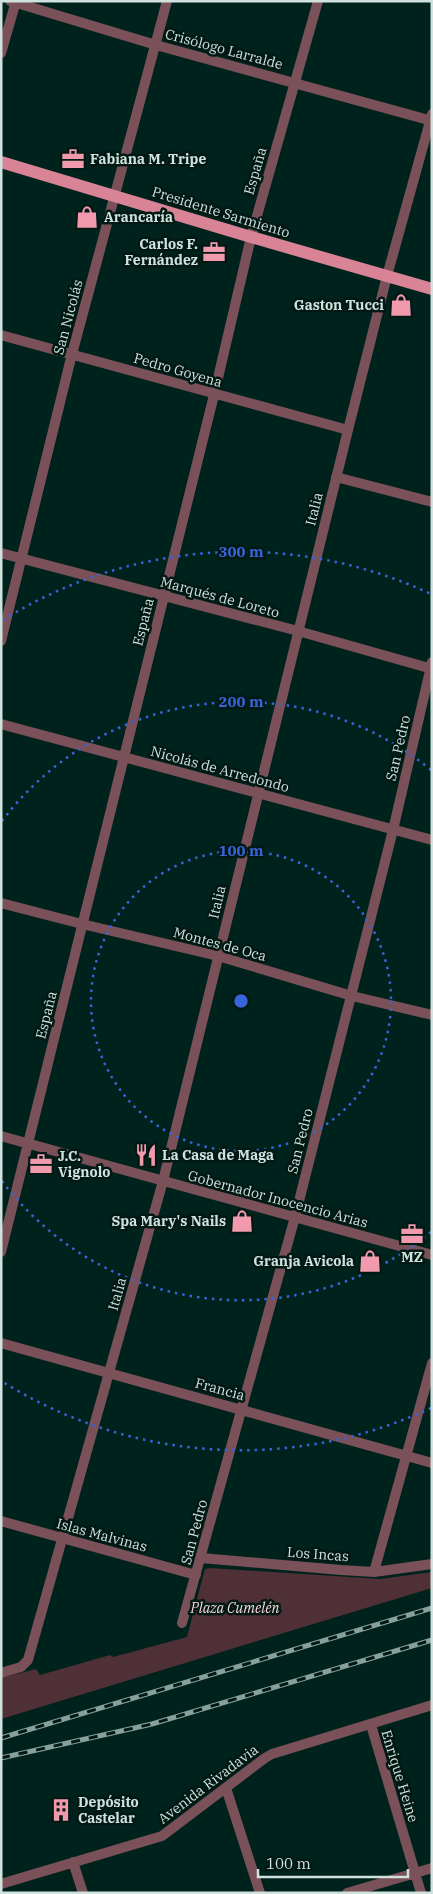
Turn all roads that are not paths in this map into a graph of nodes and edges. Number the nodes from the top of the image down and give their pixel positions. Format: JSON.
{"nodes":[{"id":1,"x":167,"y":1,"type":"edge"},
{"id":2,"x":318,"y":1,"type":"edge"},
{"id":3,"x":14,"y":2,"type":"edge"},
{"id":4,"x":156,"y":45,"type":"junction"},
{"id":5,"x":1,"y":53,"type":"edge"},
{"id":6,"x":294,"y":82,"type":"junction"},
{"id":7,"x":431,"y":119,"type":"edge"},
{"id":8,"x":1,"y":162,"type":"edge"},
{"id":9,"x":114,"y":195,"type":"junction"},
{"id":10,"x":251,"y":237,"type":"junction"},
{"id":11,"x":387,"y":276,"type":"junction"},
{"id":12,"x":432,"y":289,"type":"edge"},
{"id":13,"x":1,"y":335,"type":"edge"},
{"id":14,"x":72,"y":354,"type":"junction"},
{"id":15,"x":214,"y":395,"type":"junction"},
{"id":16,"x":348,"y":430,"type":"junction"},
{"id":17,"x":336,"y":477,"type":"junction"},
{"id":18,"x":432,"y":502,"type":"edge"},
{"id":19,"x":1,"y":553,"type":"edge"},
{"id":20,"x":22,"y":559,"type":"junction"},
{"id":21,"x":164,"y":596,"type":"junction"},
{"id":22,"x":298,"y":631,"type":"junction"},
{"id":23,"x":1,"y":641,"type":"edge"},
{"id":24,"x":431,"y":666,"type":"edge"},
{"id":25,"x":1,"y":724,"type":"edge"},
{"id":26,"x":124,"y":758,"type":"junction"},
{"id":27,"x":258,"y":792,"type":"junction"},
{"id":28,"x":393,"y":830,"type":"junction"},
{"id":29,"x":432,"y":840,"type":"edge"},
{"id":30,"x":1,"y":903,"type":"edge"},
{"id":31,"x":82,"y":924,"type":"junction"},
{"id":32,"x":218,"y":956,"type":"junction"},
{"id":33,"x":352,"y":996,"type":"junction"},
{"id":34,"x":432,"y":1015,"type":"edge"},
{"id":35,"x":1,"y":1136,"type":"edge"},
{"id":36,"x":28,"y":1143,"type":"junction"},
{"id":37,"x":163,"y":1181,"type":"junction"},
{"id":38,"x":295,"y":1217,"type":"junction"},
{"id":39,"x":2,"y":1245,"type":"edge"},
{"id":40,"x":432,"y":1255,"type":"edge"},
{"id":41,"x":1,"y":1344,"type":"edge"},
{"id":42,"x":432,"y":1363,"type":"edge"},
{"id":43,"x":108,"y":1374,"type":"junction"},
{"id":44,"x":241,"y":1409,"type":"junction"},
{"id":45,"x":407,"y":1456,"type":"junction"},
{"id":46,"x":432,"y":1463,"type":"edge"},
{"id":47,"x":1,"y":1521,"type":"edge"},
{"id":48,"x":63,"y":1538,"type":"junction"},
{"id":49,"x":201,"y":1558,"type":"junction"},
{"id":50,"x":432,"y":1564,"type":"edge"},
{"id":51,"x":374,"y":1572,"type":"junction"},
{"id":52,"x":196,"y":1575,"type":"junction"},
{"id":53,"x":182,"y":1624,"type":"dead end"},
{"id":54,"x":1,"y":1673,"type":"edge"},
{"id":55,"x":432,"y":1706,"type":"edge"},
{"id":56,"x":371,"y":1725,"type":"junction"},
{"id":57,"x":226,"y":1788,"type":"junction"},
{"id":58,"x":73,"y":1862,"type":"junction"},
{"id":59,"x":432,"y":1868,"type":"edge"},
{"id":60,"x":415,"y":1873,"type":"junction"},
{"id":61,"x":1,"y":1884,"type":"edge"},
{"id":62,"x":83,"y":1893,"type":"edge"},
{"id":63,"x":260,"y":1893,"type":"edge"},
{"id":64,"x":347,"y":1893,"type":"edge"},
{"id":65,"x":421,"y":1893,"type":"edge"}],
"edges":[{"from":1,"to":4,"type":"street","name":"San Nicolás"},
{"from":2,"to":6,"type":"street","name":"España"},
{"from":3,"to":4,"type":"street","name":"Crisólogo Larralde"},
{"from":3,"to":5,"type":"street"},
{"from":4,"to":6,"type":"street","name":"Crisólogo Larralde"},
{"from":4,"to":9,"type":"street","name":"San Nicolás"},
{"from":6,"to":7,"type":"street","name":"Crisólogo Larralde"},
{"from":6,"to":10,"type":"street","name":"España"},
{"from":7,"to":11,"type":"street","name":"Italia"},
{"from":8,"to":9,"type":"main road","name":"Presidente Sarmiento"},
{"from":9,"to":10,"type":"main road","name":"Presidente Sarmiento"},
{"from":9,"to":14,"type":"street","name":"San Nicolás"},
{"from":10,"to":11,"type":"main road","name":"Presidente Sarmiento"},
{"from":10,"to":15,"type":"street","name":"España"},
{"from":11,"to":12,"type":"main road","name":"Presidente Sarmiento"},
{"from":11,"to":16,"type":"street","name":"Italia"},
{"from":13,"to":14,"type":"street","name":"Pedro Goyena"},
{"from":14,"to":15,"type":"street","name":"Pedro Goyena"},
{"from":14,"to":20,"type":"street","name":"San Nicolás"},
{"from":15,"to":16,"type":"street","name":"Pedro Goyena"},
{"from":15,"to":21,"type":"street","name":"España"},
{"from":16,"to":17,"type":"street","name":"Italia"},
{"from":17,"to":18,"type":"street"},
{"from":17,"to":22,"type":"street","name":"Italia"},
{"from":19,"to":20,"type":"street","name":"Marqués de Loreto"},
{"from":20,"to":21,"type":"street","name":"Marqués de Loreto"},
{"from":20,"to":23,"type":"street","name":"San Nicolás"},
{"from":21,"to":22,"type":"street","name":"Marqués de Loreto"},
{"from":21,"to":26,"type":"street","name":"España"},
{"from":22,"to":24,"type":"street","name":"Marqués de Loreto"},
{"from":22,"to":27,"type":"street","name":"Italia"},
{"from":24,"to":28,"type":"street","name":"San Pedro"},
{"from":25,"to":26,"type":"street","name":"Nicolás de Arredondo"},
{"from":26,"to":27,"type":"street","name":"Nicolás de Arredondo"},
{"from":26,"to":31,"type":"street","name":"España"},
{"from":27,"to":28,"type":"street","name":"Nicolás de Arredondo"},
{"from":27,"to":32,"type":"street","name":"Italia"},
{"from":28,"to":29,"type":"street","name":"Nicolás de Arredondo"},
{"from":28,"to":33,"type":"street","name":"San Pedro"},
{"from":30,"to":31,"type":"street","name":"Montes de Oca"},
{"from":31,"to":32,"type":"street","name":"Montes de Oca"},
{"from":31,"to":36,"type":"street","name":"España"},
{"from":32,"to":33,"type":"street","name":"Montes de Oca"},
{"from":32,"to":37,"type":"street","name":"Italia"},
{"from":33,"to":34,"type":"street","name":"Montes de Oca"},
{"from":33,"to":38,"type":"street","name":"San Pedro"},
{"from":35,"to":36,"type":"street","name":"Gobernador Inocencio Arias"},
{"from":36,"to":37,"type":"street","name":"Gobernador Inocencio Arias"},
{"from":36,"to":39,"type":"street","name":"España"},
{"from":37,"to":38,"type":"street","name":"Gobernador Inocencio Arias"},
{"from":37,"to":43,"type":"street","name":"Italia"},
{"from":38,"to":40,"type":"street","name":"Gobernador Inocencio Arias"},
{"from":38,"to":44,"type":"street","name":"San Pedro"},
{"from":41,"to":43,"type":"street","name":"Francia"},
{"from":42,"to":45,"type":"street"},
{"from":43,"to":44,"type":"street","name":"Francia"},
{"from":43,"to":48,"type":"street","name":"Italia"},
{"from":44,"to":45,"type":"street","name":"Francia"},
{"from":44,"to":49,"type":"street","name":"San Pedro"},
{"from":45,"to":46,"type":"street","name":"Francia"},
{"from":45,"to":51,"type":"street"},
{"from":47,"to":48,"type":"street","name":"Islas Malvinas"},
{"from":48,"to":52,"type":"street","name":"Islas Malvinas"},
{"from":48,"to":54,"type":"street","name":"Italia"},
{"from":49,"to":51,"type":"street","name":"Los Incas"},
{"from":49,"to":52,"type":"street","name":"San Pedro"},
{"from":50,"to":51,"type":"street","name":"Los Incas"},
{"from":52,"to":53,"type":"street","name":"San Pedro"},
{"from":55,"to":56,"type":"street","name":"Avenida Rivadavia"},
{"from":56,"to":57,"type":"street","name":"Avenida Rivadavia"},
{"from":56,"to":60,"type":"street","name":"Enrique Heine"},
{"from":57,"to":58,"type":"street","name":"Avenida Rivadavia"},
{"from":57,"to":63,"type":"street"},
{"from":58,"to":61,"type":"street","name":"Avenida Rivadavia"},
{"from":58,"to":62,"type":"street"},
{"from":59,"to":60,"type":"street"},
{"from":60,"to":64,"type":"street"},
{"from":60,"to":65,"type":"street","name":"Enrique Heine"}]}
